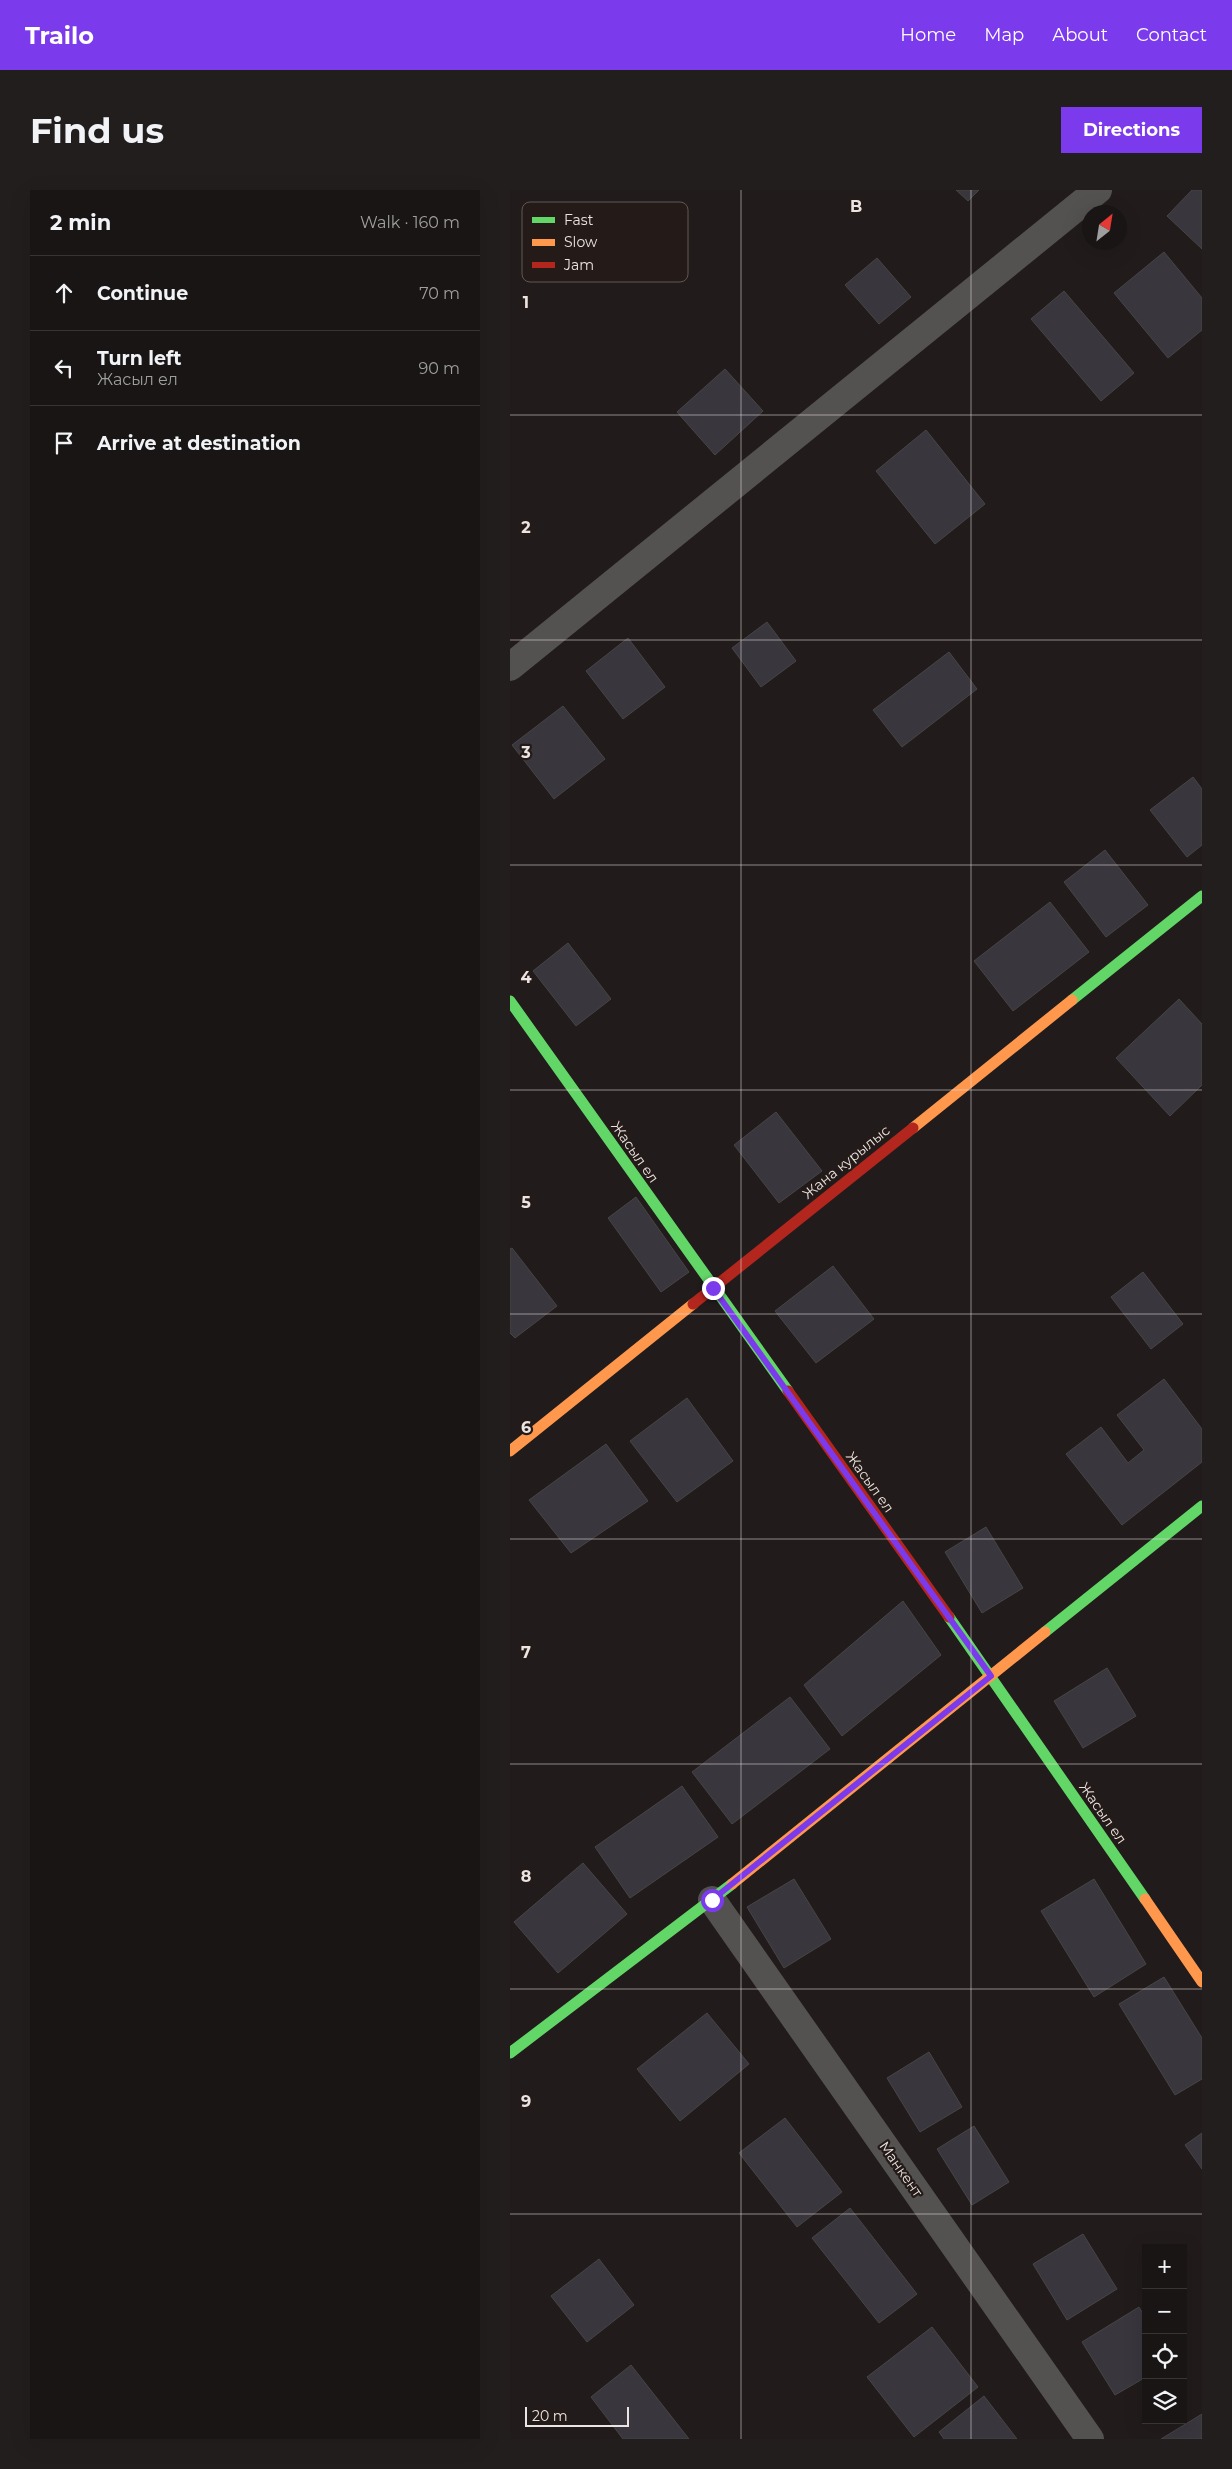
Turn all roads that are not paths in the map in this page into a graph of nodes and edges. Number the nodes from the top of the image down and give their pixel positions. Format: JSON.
{"nodes":[{"id":1,"x":1098,"y":190,"type":"edge"},
{"id":2,"x":510,"y":667,"type":"edge"},
{"id":3,"x":1202,"y":896,"type":"edge"},
{"id":4,"x":510,"y":1001,"type":"edge"},
{"id":5,"x":713,"y":1288,"type":"junction"},
{"id":6,"x":510,"y":1452,"type":"edge"},
{"id":7,"x":1202,"y":1506,"type":"edge"},
{"id":8,"x":991,"y":1676,"type":"junction"},
{"id":9,"x":712,"y":1900,"type":"junction"},
{"id":10,"x":1202,"y":1982,"type":"edge"},
{"id":11,"x":510,"y":2054,"type":"edge"},
{"id":12,"x":1090,"y":2439,"type":"edge"}],
"edges":[{"from":1,"to":2,"type":"street"},
{"from":3,"to":5,"type":"street","name":"Жана курылыс"},
{"from":4,"to":5,"type":"street","name":"Жасыл ел"},
{"from":5,"to":6,"type":"street","name":"Жана курылыс"},
{"from":5,"to":8,"type":"street","name":"Жасыл ел"},
{"from":7,"to":8,"type":"street"},
{"from":8,"to":9,"type":"street"},
{"from":8,"to":10,"type":"street","name":"Жасыл ел"},
{"from":9,"to":11,"type":"street"},
{"from":9,"to":12,"type":"street","name":"Манкент"}]}
